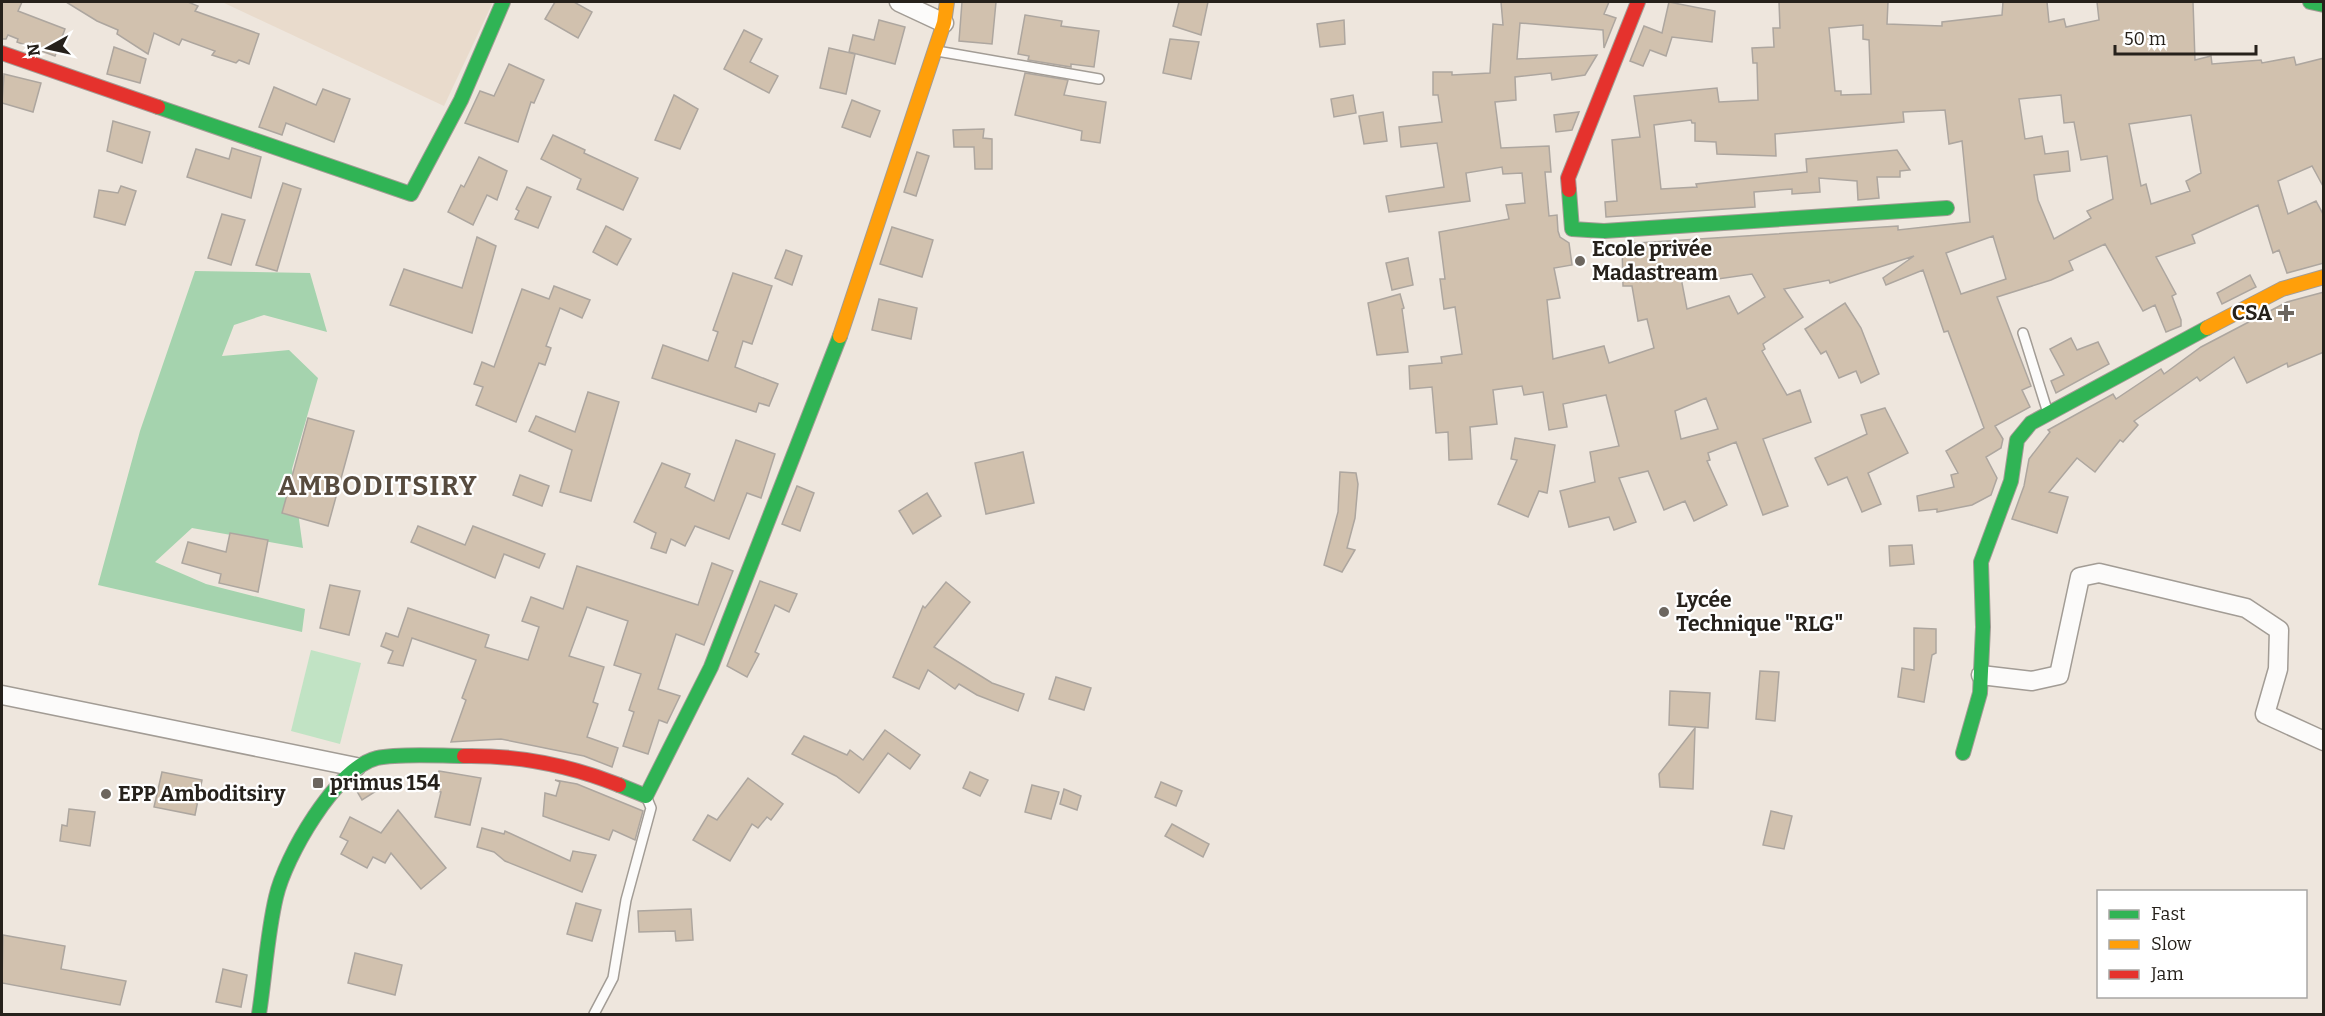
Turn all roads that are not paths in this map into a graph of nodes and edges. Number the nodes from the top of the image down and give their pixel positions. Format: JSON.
{"nodes":[{"id":1,"x":503,"y":2,"type":"edge"},
{"id":2,"x":899,"y":2,"type":"edge"},
{"id":3,"x":947,"y":2,"type":"edge"},
{"id":4,"x":1638,"y":2,"type":"edge"},
{"id":5,"x":2310,"y":2,"type":"edge"},
{"id":6,"x":2324,"y":5,"type":"edge"},
{"id":7,"x":944,"y":23,"type":"junction"},
{"id":8,"x":935,"y":50,"type":"junction"},
{"id":9,"x":2,"y":53,"type":"edge"},
{"id":10,"x":1099,"y":79,"type":"dead end"},
{"id":11,"x":1947,"y":207,"type":"dead end"},
{"id":12,"x":2324,"y":277,"type":"edge"},
{"id":13,"x":2023,"y":333,"type":"dead end"},
{"id":14,"x":2048,"y":413,"type":"junction"},
{"id":15,"x":1981,"y":675,"type":"junction"},
{"id":16,"x":2,"y":695,"type":"edge"},
{"id":17,"x":2324,"y":741,"type":"edge"},
{"id":18,"x":1963,"y":753,"type":"dead end"},
{"id":19,"x":356,"y":767,"type":"junction"},
{"id":20,"x":646,"y":796,"type":"junction"},
{"id":21,"x":259,"y":1014,"type":"edge"},
{"id":22,"x":594,"y":1014,"type":"edge"}],
"edges":[{"from":1,"to":9,"type":"street"},
{"from":2,"to":7,"type":"street"},
{"from":3,"to":7,"type":"street"},
{"from":4,"to":11,"type":"street"},
{"from":5,"to":6,"type":"street"},
{"from":7,"to":8,"type":"street"},
{"from":8,"to":10,"type":"lane"},
{"from":8,"to":20,"type":"street"},
{"from":12,"to":14,"type":"street"},
{"from":13,"to":14,"type":"lane"},
{"from":14,"to":15,"type":"street"},
{"from":15,"to":17,"type":"street"},
{"from":15,"to":18,"type":"street"},
{"from":16,"to":19,"type":"street"},
{"from":19,"to":20,"type":"street"},
{"from":19,"to":21,"type":"street"},
{"from":20,"to":22,"type":"lane"}]}
